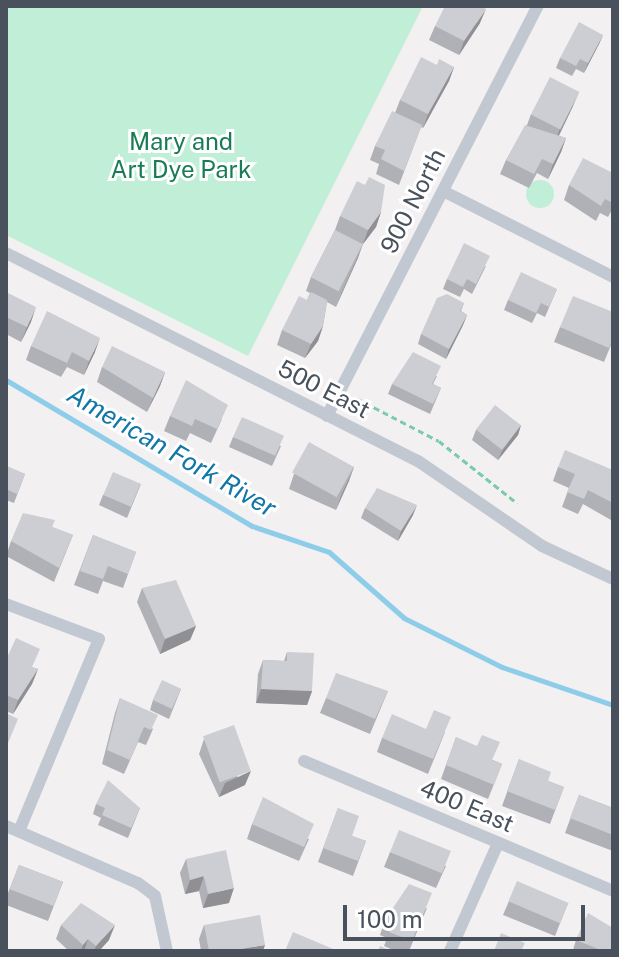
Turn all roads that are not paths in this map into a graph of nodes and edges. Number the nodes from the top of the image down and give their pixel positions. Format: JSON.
{"nodes":[{"id":1,"x":538,"y":6,"type":"edge"},
{"id":2,"x":443,"y":191,"type":"junction"},
{"id":3,"x":6,"y":253,"type":"edge"},
{"id":4,"x":613,"y":277,"type":"edge"},
{"id":5,"x":327,"y":416,"type":"junction"},
{"id":6,"x":613,"y":579,"type":"edge"},
{"id":7,"x":6,"y":604,"type":"edge"},
{"id":8,"x":304,"y":761,"type":"dead end"},
{"id":9,"x":12,"y":828,"type":"edge"},
{"id":10,"x":498,"y":843,"type":"junction"},
{"id":11,"x":613,"y":891,"type":"edge"},
{"id":12,"x":167,"y":951,"type":"edge"},
{"id":13,"x":450,"y":951,"type":"edge"}],
"edges":[{"from":1,"to":2,"type":"street","name":"900 North"},
{"from":2,"to":4,"type":"street"},
{"from":2,"to":5,"type":"street","name":"900 North"},
{"from":3,"to":5,"type":"street","name":"500 East"},
{"from":5,"to":6,"type":"street","name":"500 East"},
{"from":7,"to":9,"type":"street"},
{"from":8,"to":10,"type":"street","name":"400 East"},
{"from":9,"to":12,"type":"street"},
{"from":10,"to":11,"type":"street","name":"400 East"},
{"from":10,"to":13,"type":"street"}]}
